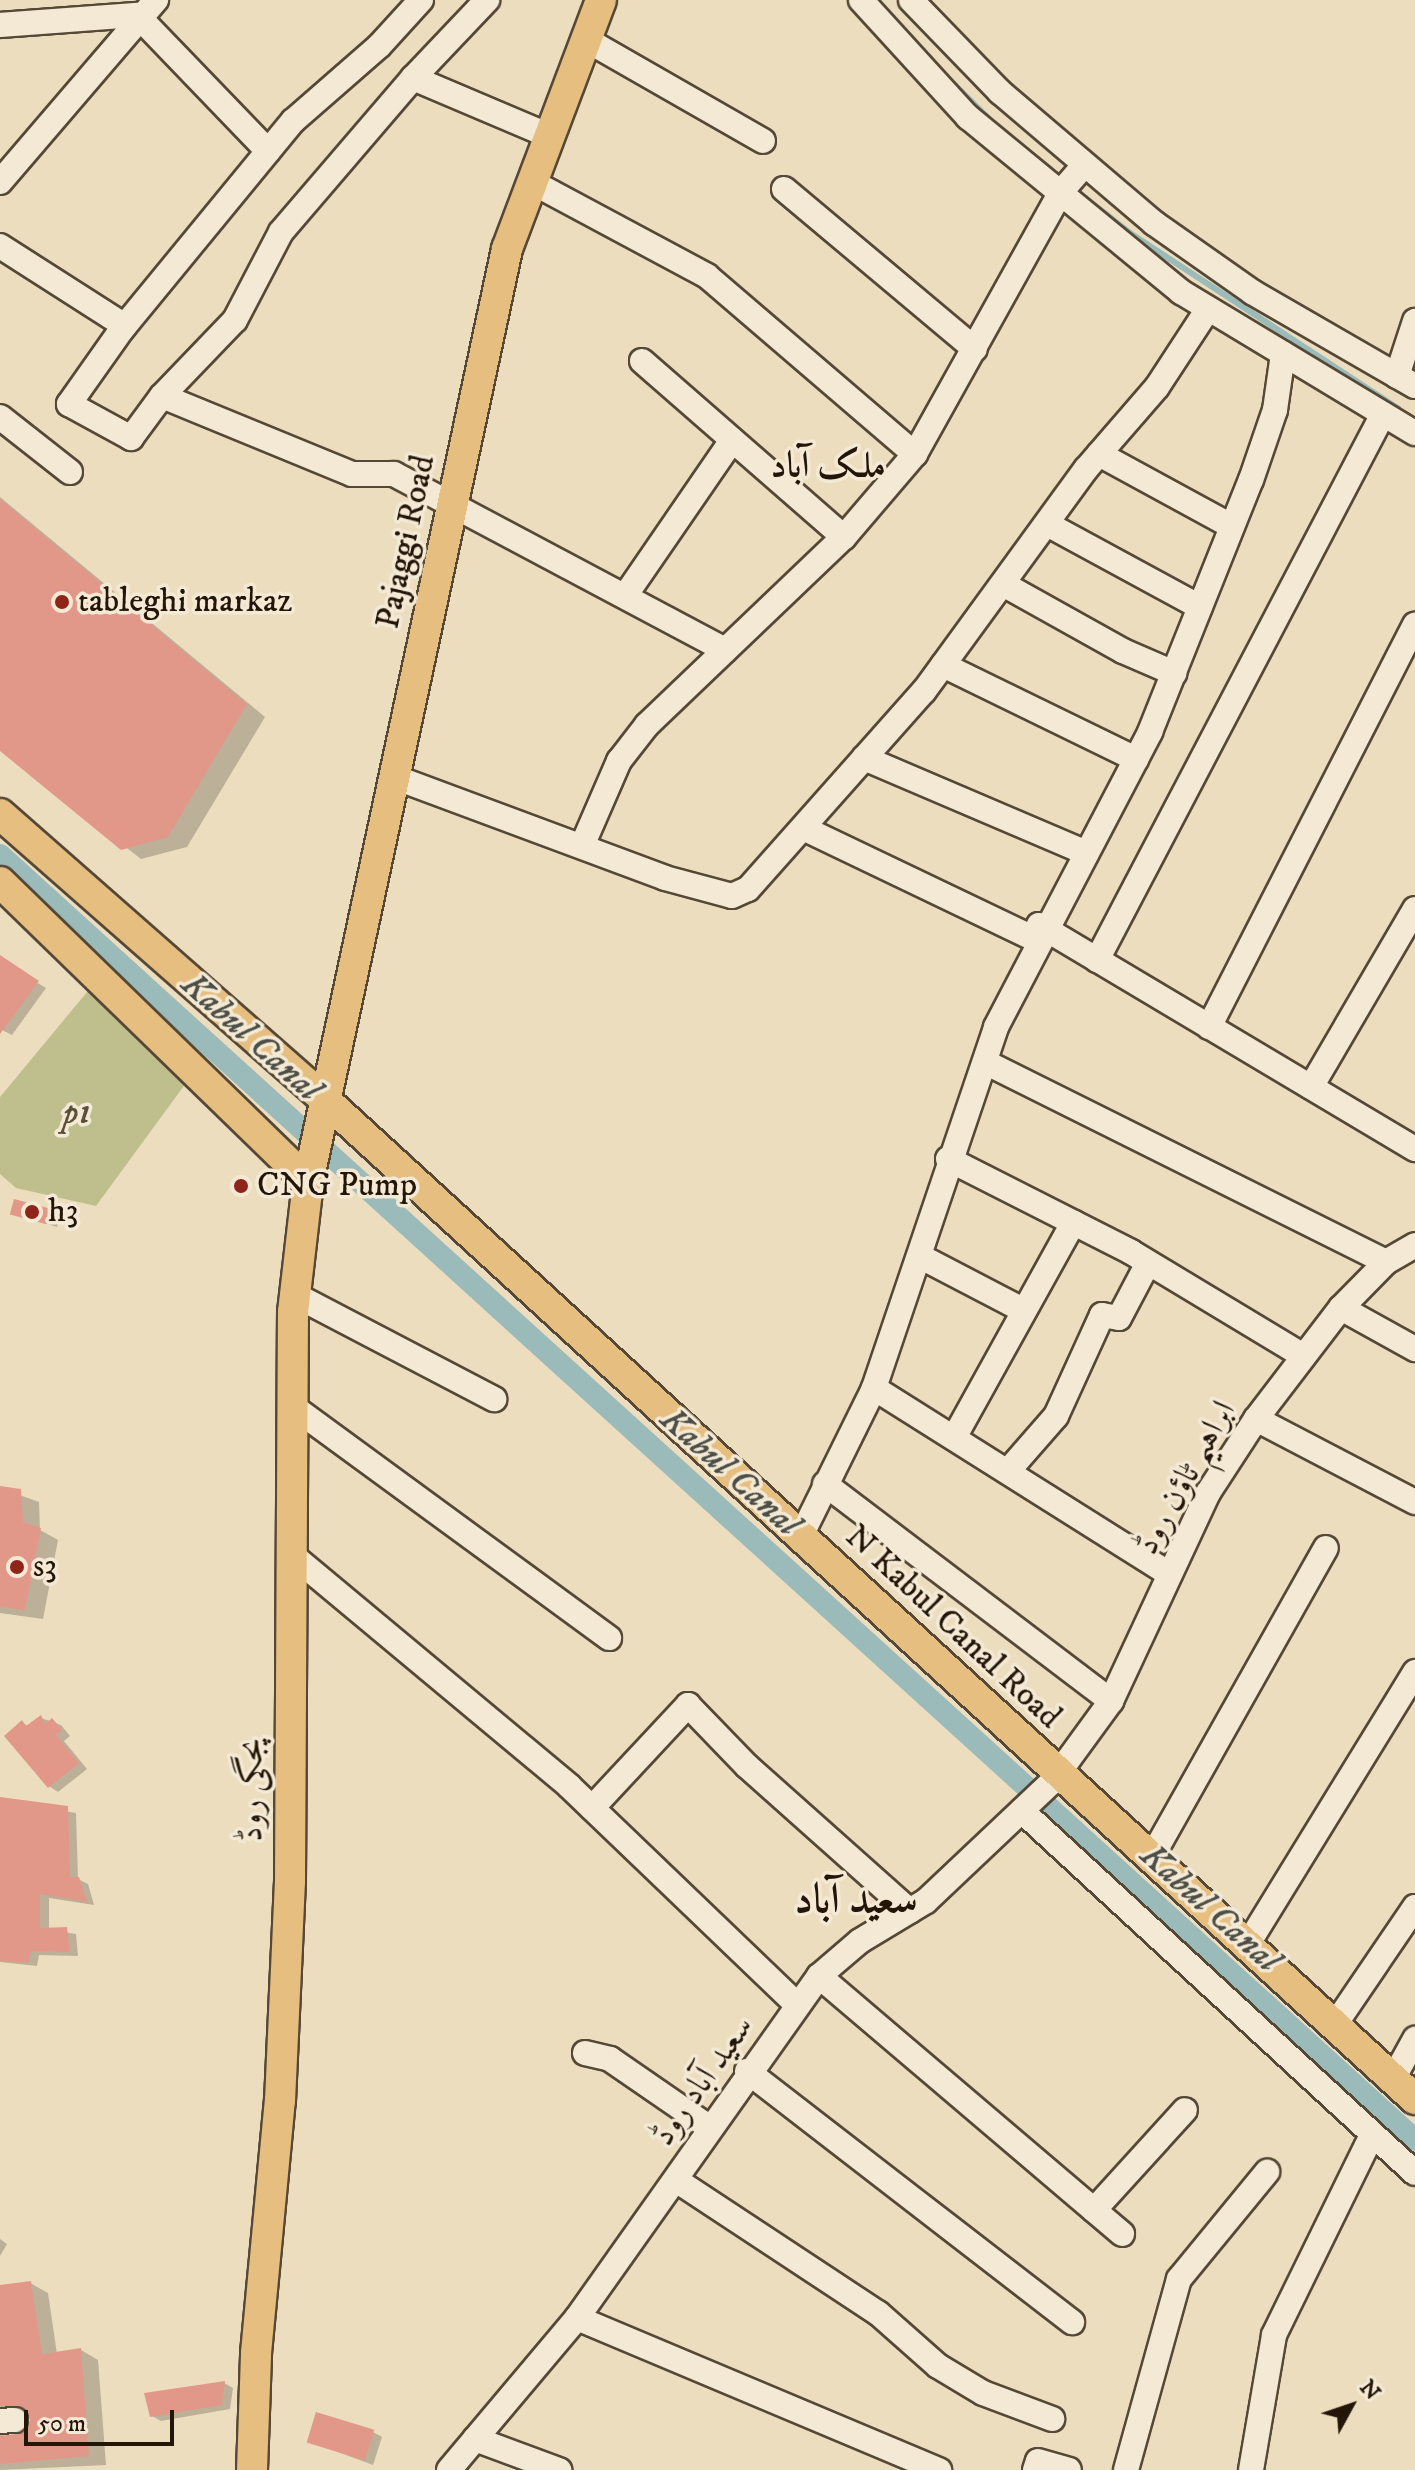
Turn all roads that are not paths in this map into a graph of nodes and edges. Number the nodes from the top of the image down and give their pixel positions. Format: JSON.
{"nodes":[{"id":1,"x":421,"y":0,"type":"edge"},
{"id":2,"x":487,"y":0,"type":"edge"},
{"id":3,"x":601,"y":0,"type":"edge"},
{"id":4,"x":861,"y":0,"type":"edge"},
{"id":5,"x":911,"y":0,"type":"edge"},
{"id":6,"x":146,"y":8,"type":"edge"},
{"id":7,"x":0,"y":25,"type":"edge"},
{"id":8,"x":585,"y":39,"type":"junction"},
{"id":9,"x":413,"y":78,"type":"junction"},
{"id":10,"x":547,"y":135,"type":"junction"},
{"id":11,"x":763,"y":141,"type":"dead end"},
{"id":12,"x":268,"y":151,"type":"junction"},
{"id":13,"x":1072,"y":179,"type":"junction"},
{"id":14,"x":530,"y":181,"type":"junction"},
{"id":15,"x":0,"y":182,"type":"edge"},
{"id":16,"x":784,"y":189,"type":"dead end"},
{"id":17,"x":0,"y":246,"type":"edge"},
{"id":18,"x":1208,"y":309,"type":"junction"},
{"id":19,"x":1415,"y":321,"type":"edge"},
{"id":20,"x":125,"y":326,"type":"junction"},
{"id":21,"x":975,"y":349,"type":"junction"},
{"id":22,"x":1283,"y":354,"type":"junction"},
{"id":23,"x":642,"y":361,"type":"dead end"},
{"id":24,"x":1406,"y":381,"type":"edge"},
{"id":25,"x":162,"y":396,"type":"junction"},
{"id":26,"x":1383,"y":414,"type":"junction"},
{"id":27,"x":0,"y":417,"type":"edge"},
{"id":28,"x":1415,"y":433,"type":"edge"},
{"id":29,"x":731,"y":442,"type":"junction"},
{"id":30,"x":915,"y":454,"type":"junction"},
{"id":31,"x":1099,"y":454,"type":"junction"},
{"id":32,"x":70,"y":472,"type":"dead end"},
{"id":33,"x":453,"y":503,"type":"junction"},
{"id":34,"x":1047,"y":524,"type":"junction"},
{"id":35,"x":1231,"y":526,"type":"junction"},
{"id":36,"x":844,"y":537,"type":"junction"},
{"id":37,"x":1003,"y":584,"type":"junction"},
{"id":38,"x":625,"y":596,"type":"junction"},
{"id":39,"x":1200,"y":607,"type":"junction"},
{"id":40,"x":1415,"y":625,"type":"edge"},
{"id":41,"x":725,"y":650,"type":"junction"},
{"id":42,"x":943,"y":665,"type":"junction"},
{"id":43,"x":1174,"y":673,"type":"junction"},
{"id":44,"x":864,"y":758,"type":"junction"},
{"id":45,"x":1136,"y":759,"type":"junction"},
{"id":46,"x":394,"y":777,"type":"junction"},
{"id":47,"x":0,"y":814,"type":"edge"},
{"id":48,"x":803,"y":828,"type":"junction"},
{"id":49,"x":582,"y":846,"type":"junction"},
{"id":50,"x":1087,"y":853,"type":"junction"},
{"id":51,"x":26,"y":877,"type":"edge"},
{"id":52,"x":1415,"y":909,"type":"edge"},
{"id":53,"x":1047,"y":930,"type":"junction"},
{"id":54,"x":1405,"y":950,"type":"edge"},
{"id":55,"x":1097,"y":960,"type":"junction"},
{"id":56,"x":1209,"y":1027,"type":"junction"},
{"id":57,"x":987,"y":1063,"type":"junction"},
{"id":58,"x":1311,"y":1087,"type":"junction"},
{"id":59,"x":327,"y":1104,"type":"junction"},
{"id":60,"x":1415,"y":1149,"type":"edge"},
{"id":61,"x":948,"y":1159,"type":"junction"},
{"id":62,"x":310,"y":1171,"type":"junction"},
{"id":63,"x":1073,"y":1223,"type":"junction"},
{"id":64,"x":1415,"y":1245,"type":"edge"},
{"id":65,"x":921,"y":1257,"type":"junction"},
{"id":66,"x":1386,"y":1262,"type":"junction"},
{"id":67,"x":1148,"y":1263,"type":"junction"},
{"id":68,"x":295,"y":1295,"type":"junction"},
{"id":69,"x":1341,"y":1308,"type":"junction"},
{"id":70,"x":1023,"y":1310,"type":"junction"},
{"id":71,"x":1415,"y":1349,"type":"edge"},
{"id":72,"x":1302,"y":1355,"type":"junction"},
{"id":73,"x":874,"y":1388,"type":"junction"},
{"id":74,"x":494,"y":1399,"type":"dead end"},
{"id":75,"x":292,"y":1406,"type":"junction"},
{"id":76,"x":1256,"y":1419,"type":"junction"},
{"id":77,"x":955,"y":1436,"type":"junction"},
{"id":78,"x":1008,"y":1471,"type":"junction"},
{"id":79,"x":825,"y":1484,"type":"junction"},
{"id":80,"x":1415,"y":1502,"type":"edge"},
{"id":81,"x":800,"y":1538,"type":"junction"},
{"id":82,"x":1326,"y":1548,"type":"dead end"},
{"id":83,"x":292,"y":1555,"type":"junction"},
{"id":84,"x":1169,"y":1574,"type":"junction"},
{"id":85,"x":609,"y":1638,"type":"dead end"},
{"id":86,"x":1415,"y":1672,"type":"edge"},
{"id":87,"x":1111,"y":1701,"type":"junction"},
{"id":88,"x":1055,"y":1778,"type":"junction"},
{"id":89,"x":592,"y":1808,"type":"junction"},
{"id":90,"x":1022,"y":1811,"type":"junction"},
{"id":91,"x":1150,"y":1860,"type":"junction"},
{"id":92,"x":1415,"y":1907,"type":"edge"},
{"id":93,"x":910,"y":1911,"type":"junction"},
{"id":94,"x":1246,"y":1947,"type":"junction"},
{"id":95,"x":819,"y":1976,"type":"junction"},
{"id":96,"x":797,"y":2005,"type":"junction"},
{"id":97,"x":1334,"y":2026,"type":"junction"},
{"id":98,"x":1415,"y":2039,"type":"edge"},
{"id":99,"x":585,"y":2053,"type":"dead end"},
{"id":100,"x":747,"y":2071,"type":"junction"},
{"id":101,"x":1404,"y":2089,"type":"edge"},
{"id":102,"x":1185,"y":2110,"type":"dead end"},
{"id":103,"x":710,"y":2128,"type":"junction"},
{"id":104,"x":1372,"y":2135,"type":"junction"},
{"id":105,"x":1267,"y":2172,"type":"dead end"},
{"id":106,"x":1415,"y":2173,"type":"edge"},
{"id":107,"x":676,"y":2180,"type":"junction"},
{"id":108,"x":1094,"y":2210,"type":"junction"},
{"id":109,"x":1122,"y":2234,"type":"dead end"},
{"id":110,"x":577,"y":2318,"type":"junction"},
{"id":111,"x":1072,"y":2322,"type":"dead end"},
{"id":112,"x":1052,"y":2419,"type":"dead end"},
{"id":113,"x":475,"y":2439,"type":"junction"},
{"id":114,"x":252,"y":2470,"type":"edge"},
{"id":115,"x":449,"y":2470,"type":"edge"},
{"id":116,"x":559,"y":2470,"type":"edge"},
{"id":117,"x":939,"y":2470,"type":"edge"},
{"id":118,"x":1035,"y":2470,"type":"edge"},
{"id":119,"x":1069,"y":2470,"type":"edge"},
{"id":120,"x":1126,"y":2470,"type":"edge"},
{"id":121,"x":1251,"y":2470,"type":"edge"}],
"edges":[{"from":1,"to":12,"type":"street"},
{"from":2,"to":9,"type":"street"},
{"from":3,"to":8,"type":"main road","name":"Pajaggi Road"},
{"from":4,"to":13,"type":"street"},
{"from":5,"to":13,"type":"street"},
{"from":6,"to":7,"type":"street"},
{"from":6,"to":12,"type":"street"},
{"from":6,"to":15,"type":"street"},
{"from":8,"to":10,"type":"main road","name":"Pajaggi Road"},
{"from":8,"to":11,"type":"street"},
{"from":9,"to":10,"type":"street"},
{"from":9,"to":25,"type":"street"},
{"from":10,"to":14,"type":"main road","name":"Pajaggi Road"},
{"from":12,"to":20,"type":"street"},
{"from":13,"to":18,"type":"street"},
{"from":13,"to":21,"type":"street"},
{"from":13,"to":24,"type":"street"},
{"from":14,"to":30,"type":"street"},
{"from":14,"to":33,"type":"main road","name":"Pajaggi Road"},
{"from":16,"to":21,"type":"street"},
{"from":17,"to":20,"type":"street"},
{"from":18,"to":22,"type":"street"},
{"from":18,"to":31,"type":"street"},
{"from":19,"to":24,"type":"street"},
{"from":20,"to":25,"type":"street"},
{"from":21,"to":30,"type":"street"},
{"from":22,"to":26,"type":"street"},
{"from":22,"to":35,"type":"street"},
{"from":23,"to":29,"type":"street"},
{"from":25,"to":33,"type":"street"},
{"from":26,"to":28,"type":"street"},
{"from":26,"to":55,"type":"street"},
{"from":27,"to":32,"type":"street"},
{"from":29,"to":36,"type":"street"},
{"from":29,"to":38,"type":"street"},
{"from":30,"to":36,"type":"street"},
{"from":31,"to":34,"type":"street"},
{"from":31,"to":35,"type":"street"},
{"from":33,"to":38,"type":"street"},
{"from":33,"to":46,"type":"main road","name":"Pajaggi Road"},
{"from":34,"to":37,"type":"street"},
{"from":34,"to":39,"type":"street"},
{"from":35,"to":39,"type":"street"},
{"from":36,"to":41,"type":"street"},
{"from":37,"to":42,"type":"street"},
{"from":37,"to":43,"type":"street"},
{"from":38,"to":41,"type":"street"},
{"from":39,"to":43,"type":"street"},
{"from":40,"to":56,"type":"street"},
{"from":41,"to":49,"type":"street"},
{"from":42,"to":44,"type":"street"},
{"from":42,"to":45,"type":"street"},
{"from":43,"to":45,"type":"street"},
{"from":44,"to":48,"type":"street"},
{"from":44,"to":50,"type":"street"},
{"from":45,"to":50,"type":"street"},
{"from":46,"to":49,"type":"street"},
{"from":46,"to":59,"type":"main road","name":"Pajaggi Road"},
{"from":47,"to":51,"type":"main road"},
{"from":48,"to":49,"type":"street"},
{"from":48,"to":53,"type":"street"},
{"from":50,"to":53,"type":"street"},
{"from":51,"to":59,"type":"main road","name":"N Kabul Canal Road"},
{"from":51,"to":62,"type":"main road"},
{"from":52,"to":54,"type":"street"},
{"from":53,"to":55,"type":"street"},
{"from":53,"to":57,"type":"street"},
{"from":54,"to":58,"type":"street"},
{"from":55,"to":56,"type":"street"},
{"from":56,"to":58,"type":"street"},
{"from":57,"to":61,"type":"street"},
{"from":57,"to":66,"type":"street"},
{"from":58,"to":60,"type":"street"},
{"from":59,"to":62,"type":"main road","name":"پجگی روڈ"},
{"from":59,"to":81,"type":"main road","name":"N Kabul Canal Road"},
{"from":61,"to":63,"type":"street"},
{"from":61,"to":65,"type":"street"},
{"from":62,"to":68,"type":"main road","name":"پجگی روڈ"},
{"from":63,"to":67,"type":"street"},
{"from":63,"to":70,"type":"street"},
{"from":64,"to":66,"type":"street","name":"ابراہیم ٹاؤن روڈ"},
{"from":65,"to":70,"type":"street"},
{"from":65,"to":73,"type":"street"},
{"from":66,"to":69,"type":"street","name":"ابراہیم ٹاؤن روڈ"},
{"from":67,"to":72,"type":"street"},
{"from":67,"to":78,"type":"street"},
{"from":68,"to":74,"type":"street"},
{"from":68,"to":75,"type":"main road","name":"پجگی روڈ"},
{"from":69,"to":71,"type":"street"},
{"from":69,"to":72,"type":"street","name":"ابراہیم ٹاؤن روڈ"},
{"from":70,"to":77,"type":"street"},
{"from":72,"to":76,"type":"street","name":"ابراہیم ٹاؤن روڈ"},
{"from":73,"to":77,"type":"street"},
{"from":73,"to":79,"type":"street"},
{"from":75,"to":83,"type":"main road","name":"پجگی روڈ"},
{"from":75,"to":85,"type":"street"},
{"from":76,"to":80,"type":"street"},
{"from":76,"to":84,"type":"street","name":"ابراہیم ٹاؤن روڈ"},
{"from":77,"to":78,"type":"street"},
{"from":78,"to":84,"type":"street"},
{"from":79,"to":81,"type":"street"},
{"from":79,"to":87,"type":"street"},
{"from":81,"to":88,"type":"main road","name":"N Kabul Canal Road"},
{"from":82,"to":91,"type":"street"},
{"from":83,"to":89,"type":"street"},
{"from":83,"to":114,"type":"main road","name":"پجگی روڈ"},
{"from":84,"to":87,"type":"street","name":"ابراہیم ٹاؤن روڈ"},
{"from":86,"to":94,"type":"street"},
{"from":87,"to":88,"type":"street","name":"ابراہیم ٹاؤن روڈ"},
{"from":88,"to":90,"type":"street","name":"سعید آباد روڈ"},
{"from":88,"to":91,"type":"main road","name":"N Kabul Canal Road"},
{"from":89,"to":93,"type":"street"},
{"from":89,"to":96,"type":"street"},
{"from":90,"to":93,"type":"street","name":"سعید آباد روڈ"},
{"from":90,"to":104,"type":"street"},
{"from":91,"to":94,"type":"main road","name":"N Kabul Canal Road"},
{"from":92,"to":97,"type":"street"},
{"from":93,"to":95,"type":"street","name":"سعید آباد روڈ"},
{"from":94,"to":97,"type":"main road","name":"N Kabul Canal Road"},
{"from":95,"to":96,"type":"street","name":"سعید آباد روڈ"},
{"from":95,"to":108,"type":"street"},
{"from":96,"to":100,"type":"street","name":"سعید آباد روڈ"},
{"from":97,"to":101,"type":"main road","name":"N Kabul Canal Road"},
{"from":98,"to":101,"type":"street"},
{"from":99,"to":103,"type":"street"},
{"from":100,"to":103,"type":"street","name":"سعید آباد روڈ"},
{"from":100,"to":111,"type":"street"},
{"from":102,"to":108,"type":"street"},
{"from":103,"to":107,"type":"street","name":"سعید آباد روڈ"},
{"from":104,"to":106,"type":"street"},
{"from":104,"to":121,"type":"street"},
{"from":105,"to":120,"type":"street"},
{"from":107,"to":110,"type":"street","name":"سعید آباد روڈ"},
{"from":107,"to":112,"type":"street"},
{"from":108,"to":109,"type":"street"},
{"from":110,"to":113,"type":"street","name":"سعید آباد روڈ"},
{"from":110,"to":117,"type":"street"},
{"from":113,"to":115,"type":"street","name":"سعید آباد روڈ"},
{"from":113,"to":116,"type":"street"},
{"from":118,"to":119,"type":"street"}]}
